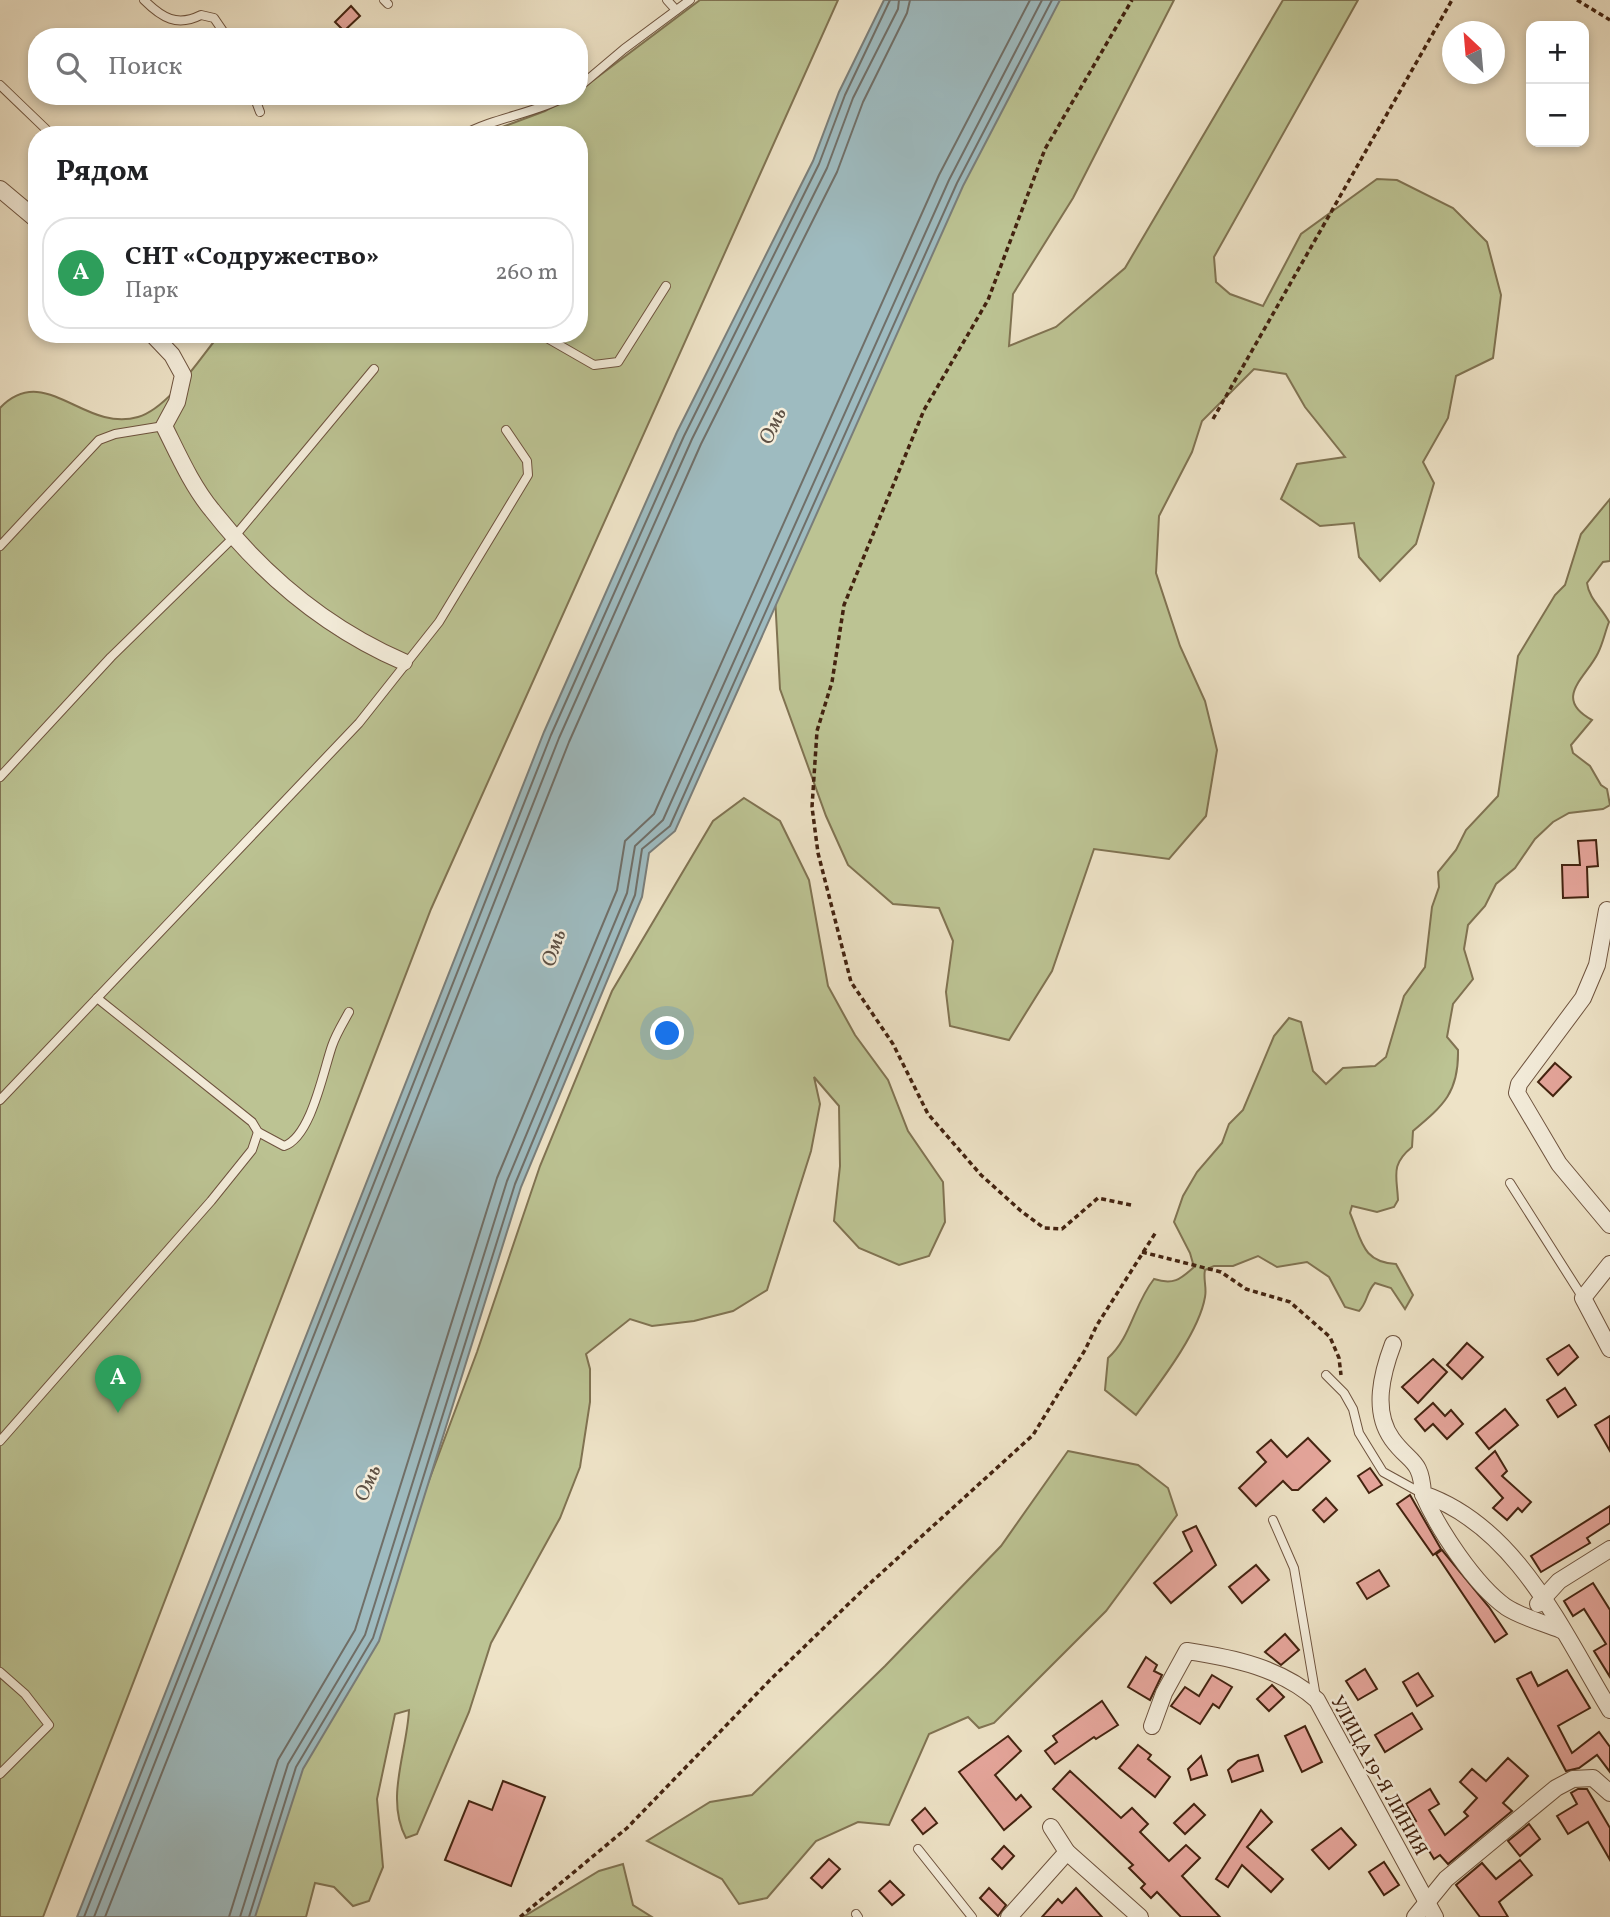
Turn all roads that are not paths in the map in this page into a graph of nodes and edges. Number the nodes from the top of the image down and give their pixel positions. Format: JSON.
{"nodes":[{"id":1,"x":144,"y":0,"type":"edge"},
{"id":2,"x":667,"y":0,"type":"edge"},
{"id":3,"x":690,"y":0,"type":"edge"},
{"id":4,"x":676,"y":10,"type":"junction"},
{"id":5,"x":221,"y":28,"type":"edge"},
{"id":6,"x":588,"y":80,"type":"edge"},
{"id":7,"x":0,"y":86,"type":"edge"},
{"id":8,"x":257,"y":105,"type":"edge"},
{"id":9,"x":551,"y":105,"type":"edge"},
{"id":10,"x":260,"y":112,"type":"dead end"},
{"id":11,"x":42,"y":126,"type":"edge"},
{"id":12,"x":480,"y":126,"type":"edge"},
{"id":13,"x":0,"y":189,"type":"edge"},
{"id":14,"x":28,"y":212,"type":"edge"},
{"id":15,"x":666,"y":286,"type":"dead end"},
{"id":16,"x":161,"y":343,"type":"edge"},
{"id":17,"x":556,"y":343,"type":"edge"},
{"id":18,"x":374,"y":369,"type":"dead end"},
{"id":19,"x":164,"y":426,"type":"junction"},
{"id":20,"x":506,"y":430,"type":"dead end"},
{"id":21,"x":235,"y":536,"type":"junction"},
{"id":22,"x":0,"y":546,"type":"edge"},
{"id":23,"x":404,"y":662,"type":"junction"},
{"id":24,"x":0,"y":777,"type":"edge"},
{"id":25,"x":1607,"y":910,"type":"dead end"},
{"id":26,"x":97,"y":998,"type":"junction"},
{"id":27,"x":349,"y":1012,"type":"dead end"},
{"id":28,"x":0,"y":1100,"type":"edge"},
{"id":29,"x":258,"y":1132,"type":"junction"},
{"id":30,"x":1510,"y":1183,"type":"dead end"},
{"id":31,"x":1610,"y":1225,"type":"edge"},
{"id":32,"x":1610,"y":1264,"type":"edge"},
{"id":33,"x":1583,"y":1298,"type":"junction"},
{"id":34,"x":1393,"y":1344,"type":"dead end"},
{"id":35,"x":1610,"y":1349,"type":"edge"},
{"id":36,"x":1326,"y":1375,"type":"dead end"},
{"id":37,"x":0,"y":1441,"type":"edge"},
{"id":38,"x":1423,"y":1494,"type":"junction"},
{"id":39,"x":1273,"y":1520,"type":"dead end"},
{"id":40,"x":1610,"y":1549,"type":"edge"},
{"id":41,"x":1541,"y":1597,"type":"junction"},
{"id":42,"x":1531,"y":1618,"type":"junction"},
{"id":43,"x":1561,"y":1630,"type":"junction"},
{"id":44,"x":0,"y":1671,"type":"edge"},
{"id":45,"x":1317,"y":1700,"type":"junction"},
{"id":46,"x":1610,"y":1710,"type":"edge"},
{"id":47,"x":1152,"y":1726,"type":"dead end"},
{"id":48,"x":0,"y":1773,"type":"edge"},
{"id":49,"x":1610,"y":1793,"type":"edge"},
{"id":50,"x":1051,"y":1827,"type":"dead end"},
{"id":51,"x":918,"y":1849,"type":"dead end"},
{"id":52,"x":1067,"y":1852,"type":"junction"},
{"id":53,"x":1426,"y":1901,"type":"junction"},
{"id":54,"x":972,"y":1917,"type":"edge"},
{"id":55,"x":1009,"y":1917,"type":"edge"},
{"id":56,"x":1140,"y":1917,"type":"edge"},
{"id":57,"x":1415,"y":1917,"type":"edge"},
{"id":58,"x":1435,"y":1917,"type":"edge"}],
"edges":[{"from":1,"to":5,"type":"lane"},
{"from":2,"to":4,"type":"lane"},
{"from":3,"to":4,"type":"lane"},
{"from":4,"to":6,"type":"lane"},
{"from":7,"to":11,"type":"lane"},
{"from":8,"to":10,"type":"lane"},
{"from":9,"to":12,"type":"lane"},
{"from":13,"to":14,"type":"street"},
{"from":15,"to":17,"type":"lane"},
{"from":16,"to":19,"type":"street"},
{"from":18,"to":21,"type":"lane"},
{"from":19,"to":21,"type":"street"},
{"from":19,"to":22,"type":"lane"},
{"from":20,"to":23,"type":"lane"},
{"from":21,"to":23,"type":"street"},
{"from":21,"to":24,"type":"lane"},
{"from":23,"to":26,"type":"lane"},
{"from":25,"to":31,"type":"street"},
{"from":26,"to":28,"type":"lane"},
{"from":26,"to":29,"type":"lane"},
{"from":27,"to":29,"type":"lane"},
{"from":29,"to":37,"type":"lane"},
{"from":30,"to":33,"type":"lane"},
{"from":32,"to":33,"type":"street"},
{"from":33,"to":35,"type":"street"},
{"from":34,"to":38,"type":"street"},
{"from":36,"to":38,"type":"lane"},
{"from":38,"to":41,"type":"street"},
{"from":38,"to":42,"type":"street"},
{"from":39,"to":45,"type":"lane"},
{"from":40,"to":41,"type":"street"},
{"from":41,"to":42,"type":"street"},
{"from":41,"to":43,"type":"street"},
{"from":42,"to":43,"type":"street"},
{"from":43,"to":46,"type":"street"},
{"from":44,"to":48,"type":"lane"},
{"from":45,"to":47,"type":"street","name":"УЛИЦА 19-Я ЛИНИЯ"},
{"from":45,"to":53,"type":"street","name":"УЛИЦА 19-Я ЛИНИЯ"},
{"from":49,"to":53,"type":"street"},
{"from":50,"to":52,"type":"street"},
{"from":51,"to":54,"type":"lane"},
{"from":52,"to":55,"type":"street"},
{"from":52,"to":56,"type":"street"},
{"from":53,"to":57,"type":"street"},
{"from":53,"to":58,"type":"street","name":"УЛИЦА 19-Я ЛИНИЯ"}]}
